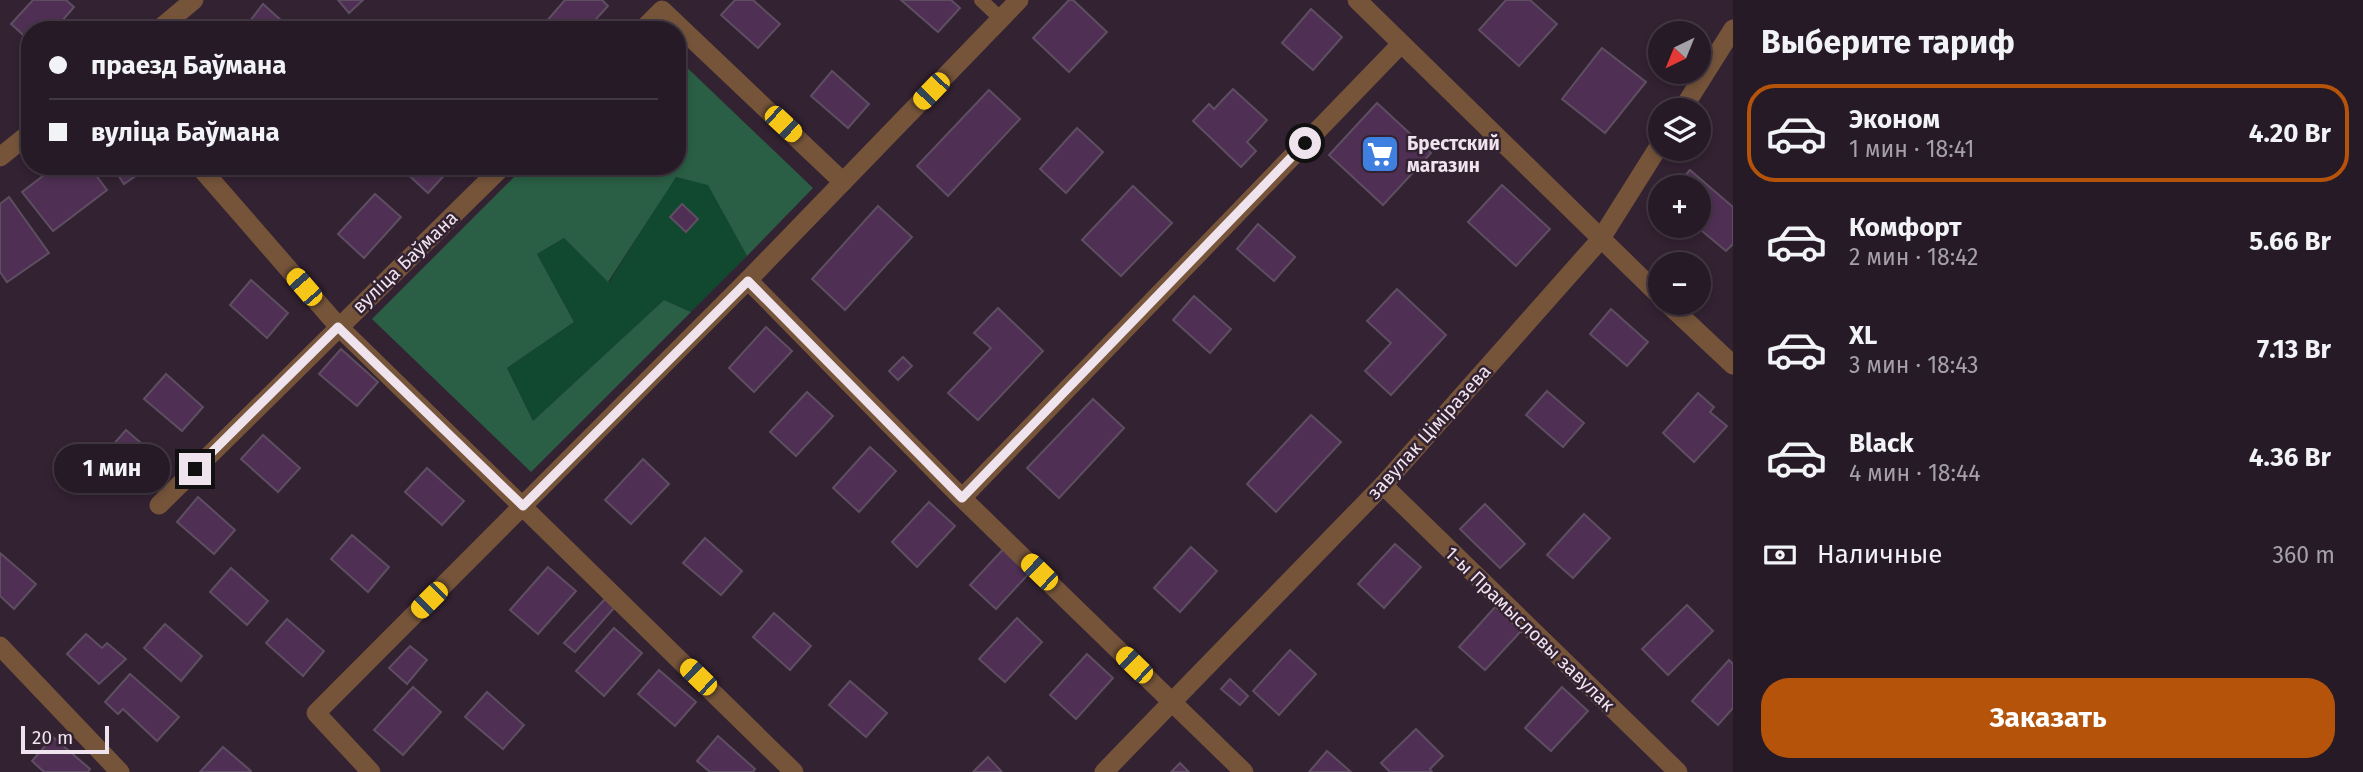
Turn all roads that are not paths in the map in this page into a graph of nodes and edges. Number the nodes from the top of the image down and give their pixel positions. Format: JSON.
{"nodes":[{"id":1,"x":194,"y":0,"type":"edge"},
{"id":2,"x":981,"y":0,"type":"edge"},
{"id":3,"x":1019,"y":0,"type":"edge"},
{"id":4,"x":1357,"y":0,"type":"edge"},
{"id":5,"x":1001,"y":19,"type":"junction"},
{"id":6,"x":169,"y":21,"type":"edge"},
{"id":7,"x":651,"y":21,"type":"edge"},
{"id":8,"x":674,"y":21,"type":"edge"},
{"id":9,"x":1733,"y":29,"type":"edge"},
{"id":10,"x":686,"y":33,"type":"edge"},
{"id":11,"x":1401,"y":44,"type":"junction"},
{"id":12,"x":1690,"y":98,"type":"edge"},
{"id":13,"x":21,"y":140,"type":"edge"},
{"id":14,"x":0,"y":157,"type":"edge"},
{"id":15,"x":1650,"y":161,"type":"edge"},
{"id":16,"x":207,"y":175,"type":"edge"},
{"id":17,"x":493,"y":175,"type":"edge"},
{"id":18,"x":844,"y":181,"type":"junction"},
{"id":19,"x":1600,"y":240,"type":"junction"},
{"id":20,"x":748,"y":281,"type":"junction"},
{"id":21,"x":1648,"y":285,"type":"edge"},
{"id":22,"x":1680,"y":315,"type":"edge"},
{"id":23,"x":338,"y":327,"type":"junction"},
{"id":24,"x":1733,"y":365,"type":"edge"},
{"id":25,"x":1383,"y":485,"type":"junction"},
{"id":26,"x":962,"y":498,"type":"junction"},
{"id":27,"x":159,"y":505,"type":"dead end"},
{"id":28,"x":523,"y":506,"type":"junction"},
{"id":29,"x":0,"y":646,"type":"edge"},
{"id":30,"x":1173,"y":702,"type":"junction"},
{"id":31,"x":120,"y":772,"type":"edge"},
{"id":32,"x":371,"y":772,"type":"edge"},
{"id":33,"x":794,"y":772,"type":"edge"},
{"id":34,"x":1104,"y":772,"type":"edge"},
{"id":35,"x":1244,"y":772,"type":"edge"},
{"id":36,"x":1678,"y":772,"type":"edge"}],
"edges":[{"from":1,"to":6,"type":"street"},
{"from":2,"to":5,"type":"lane"},
{"from":3,"to":5,"type":"street"},
{"from":4,"to":11,"type":"street"},
{"from":5,"to":18,"type":"street"},
{"from":7,"to":8,"type":"street"},
{"from":9,"to":12,"type":"street"},
{"from":10,"to":18,"type":"street"},
{"from":11,"to":19,"type":"street"},
{"from":11,"to":26,"type":"street"},
{"from":13,"to":14,"type":"street"},
{"from":15,"to":19,"type":"street","name":"завулак Ціміразева"},
{"from":16,"to":23,"type":"street"},
{"from":17,"to":23,"type":"street","name":"вуліца Баўмана"},
{"from":18,"to":20,"type":"street"},
{"from":19,"to":21,"type":"street"},
{"from":19,"to":25,"type":"street","name":"завулак Ціміразева"},
{"from":20,"to":26,"type":"street"},
{"from":20,"to":28,"type":"street"},
{"from":22,"to":24,"type":"street"},
{"from":23,"to":27,"type":"street","name":"вуліца Баўмана"},
{"from":23,"to":28,"type":"street"},
{"from":25,"to":30,"type":"street","name":"завулак Ціміразева"},
{"from":25,"to":36,"type":"street","name":"1-ы Прамысловы завулак"},
{"from":26,"to":30,"type":"street"},
{"from":28,"to":32,"type":"street"},
{"from":28,"to":33,"type":"street"},
{"from":29,"to":31,"type":"street"},
{"from":30,"to":34,"type":"street","name":"завулак Ціміразева"},
{"from":30,"to":35,"type":"street"}]}
